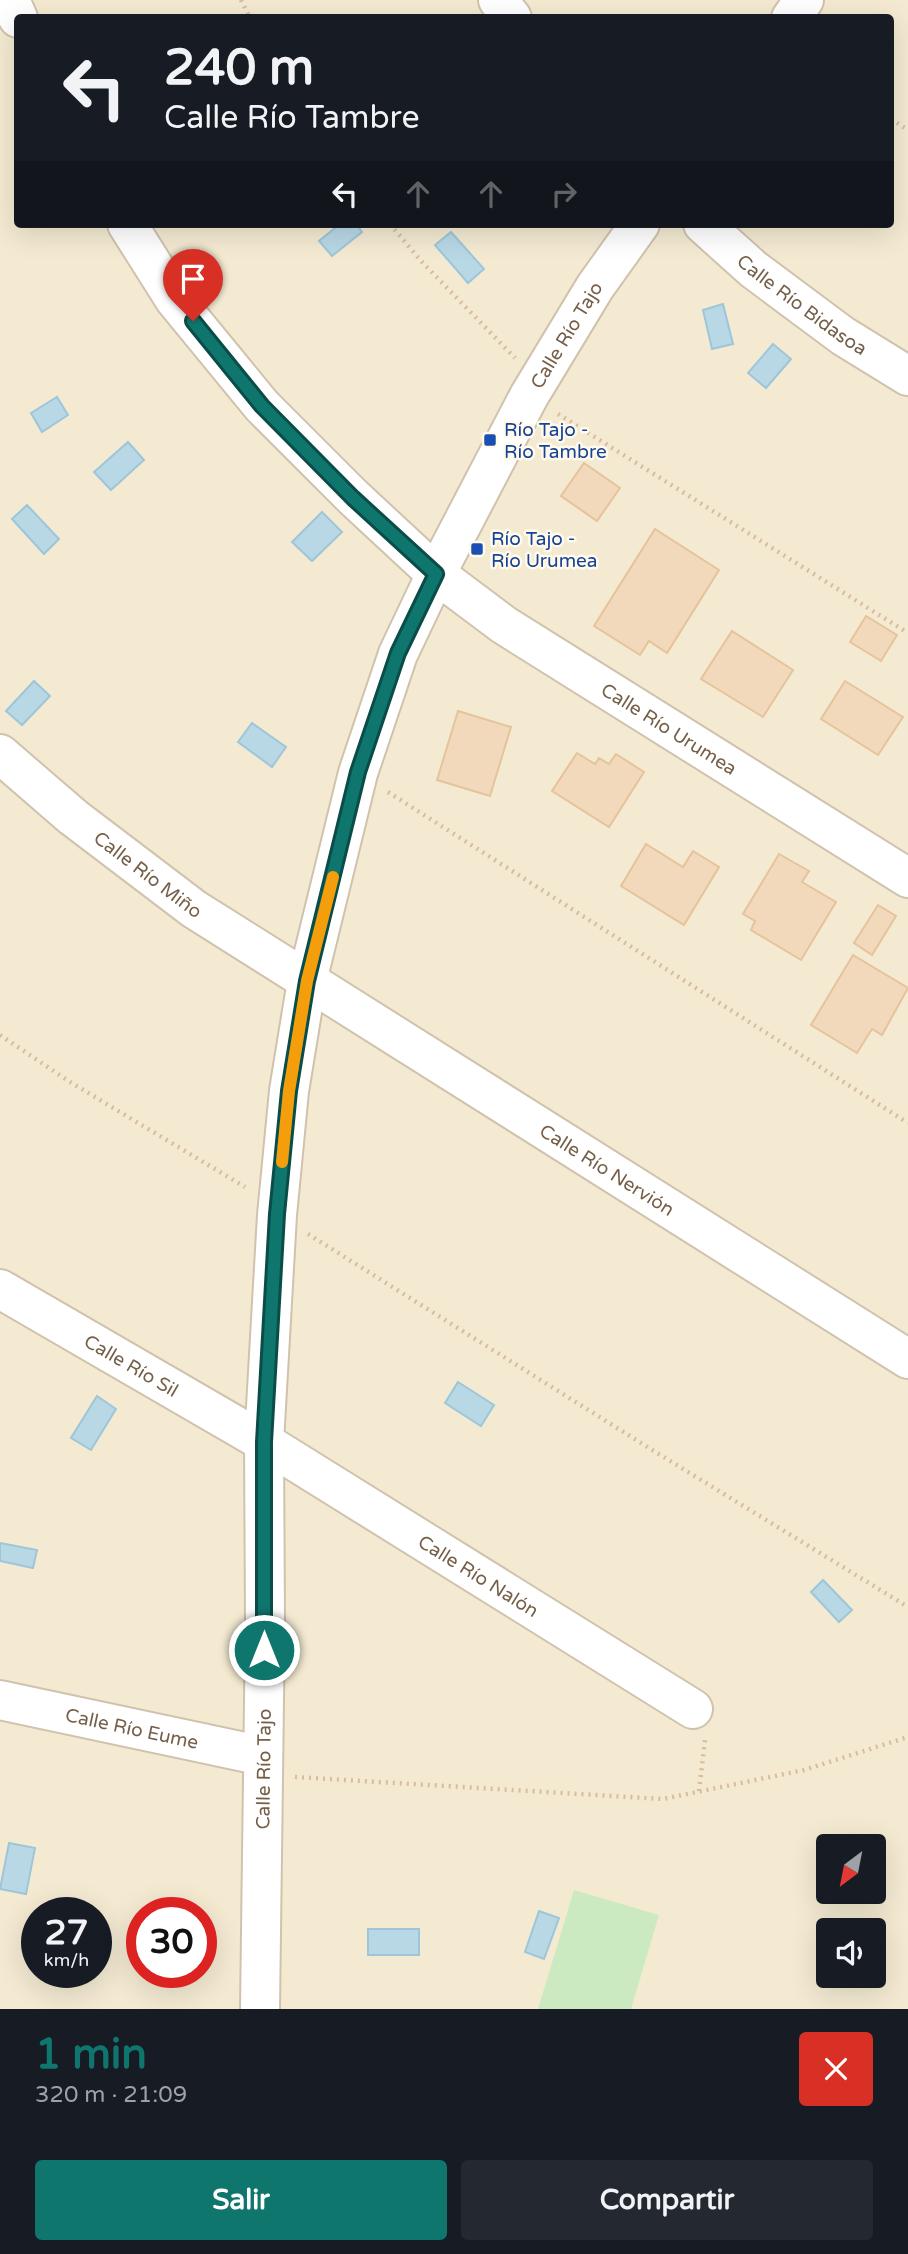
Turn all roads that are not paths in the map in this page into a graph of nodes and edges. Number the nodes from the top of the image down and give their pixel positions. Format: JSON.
{"nodes":[{"id":1,"x":498,"y":0,"type":"edge"},
{"id":2,"x":509,"y":14,"type":"edge"},
{"id":3,"x":130,"y":228,"type":"edge"},
{"id":4,"x":637,"y":228,"type":"edge"},
{"id":5,"x":707,"y":228,"type":"edge"},
{"id":6,"x":908,"y":376,"type":"edge"},
{"id":7,"x":436,"y":574,"type":"junction"},
{"id":8,"x":0,"y":754,"type":"edge"},
{"id":9,"x":908,"y":878,"type":"edge"},
{"id":10,"x":307,"y":981,"type":"junction"},
{"id":11,"x":0,"y":1289,"type":"edge"},
{"id":12,"x":908,"y":1359,"type":"edge"},
{"id":13,"x":264,"y":1442,"type":"junction"},
{"id":14,"x":0,"y":1700,"type":"edge"},
{"id":15,"x":693,"y":1710,"type":"road end"},
{"id":16,"x":263,"y":1766,"type":"junction"},
{"id":17,"x":260,"y":2009,"type":"edge"}],
"edges":[{"from":1,"to":2,"type":"street"},
{"from":3,"to":7,"type":"street","name":"Calle Río Urumea"},
{"from":4,"to":7,"type":"street","name":"Calle Río Tajo"},
{"from":5,"to":6,"type":"street","name":"Calle Río Bidasoa"},
{"from":7,"to":9,"type":"street","name":"Calle Río Urumea"},
{"from":7,"to":10,"type":"street","name":"Calle Río Tajo"},
{"from":8,"to":10,"type":"street","name":"Calle Río Miño"},
{"from":10,"to":12,"type":"street","name":"Calle Río Nervión"},
{"from":10,"to":13,"type":"street","name":"Calle Río Tajo"},
{"from":11,"to":13,"type":"street","name":"Calle Río Sil"},
{"from":13,"to":15,"type":"street","name":"Calle Río Nalón"},
{"from":13,"to":16,"type":"street","name":"Calle Río Tajo"},
{"from":14,"to":16,"type":"street","name":"Calle Río Eume"},
{"from":16,"to":17,"type":"street","name":"Calle Río Tajo"}]}
